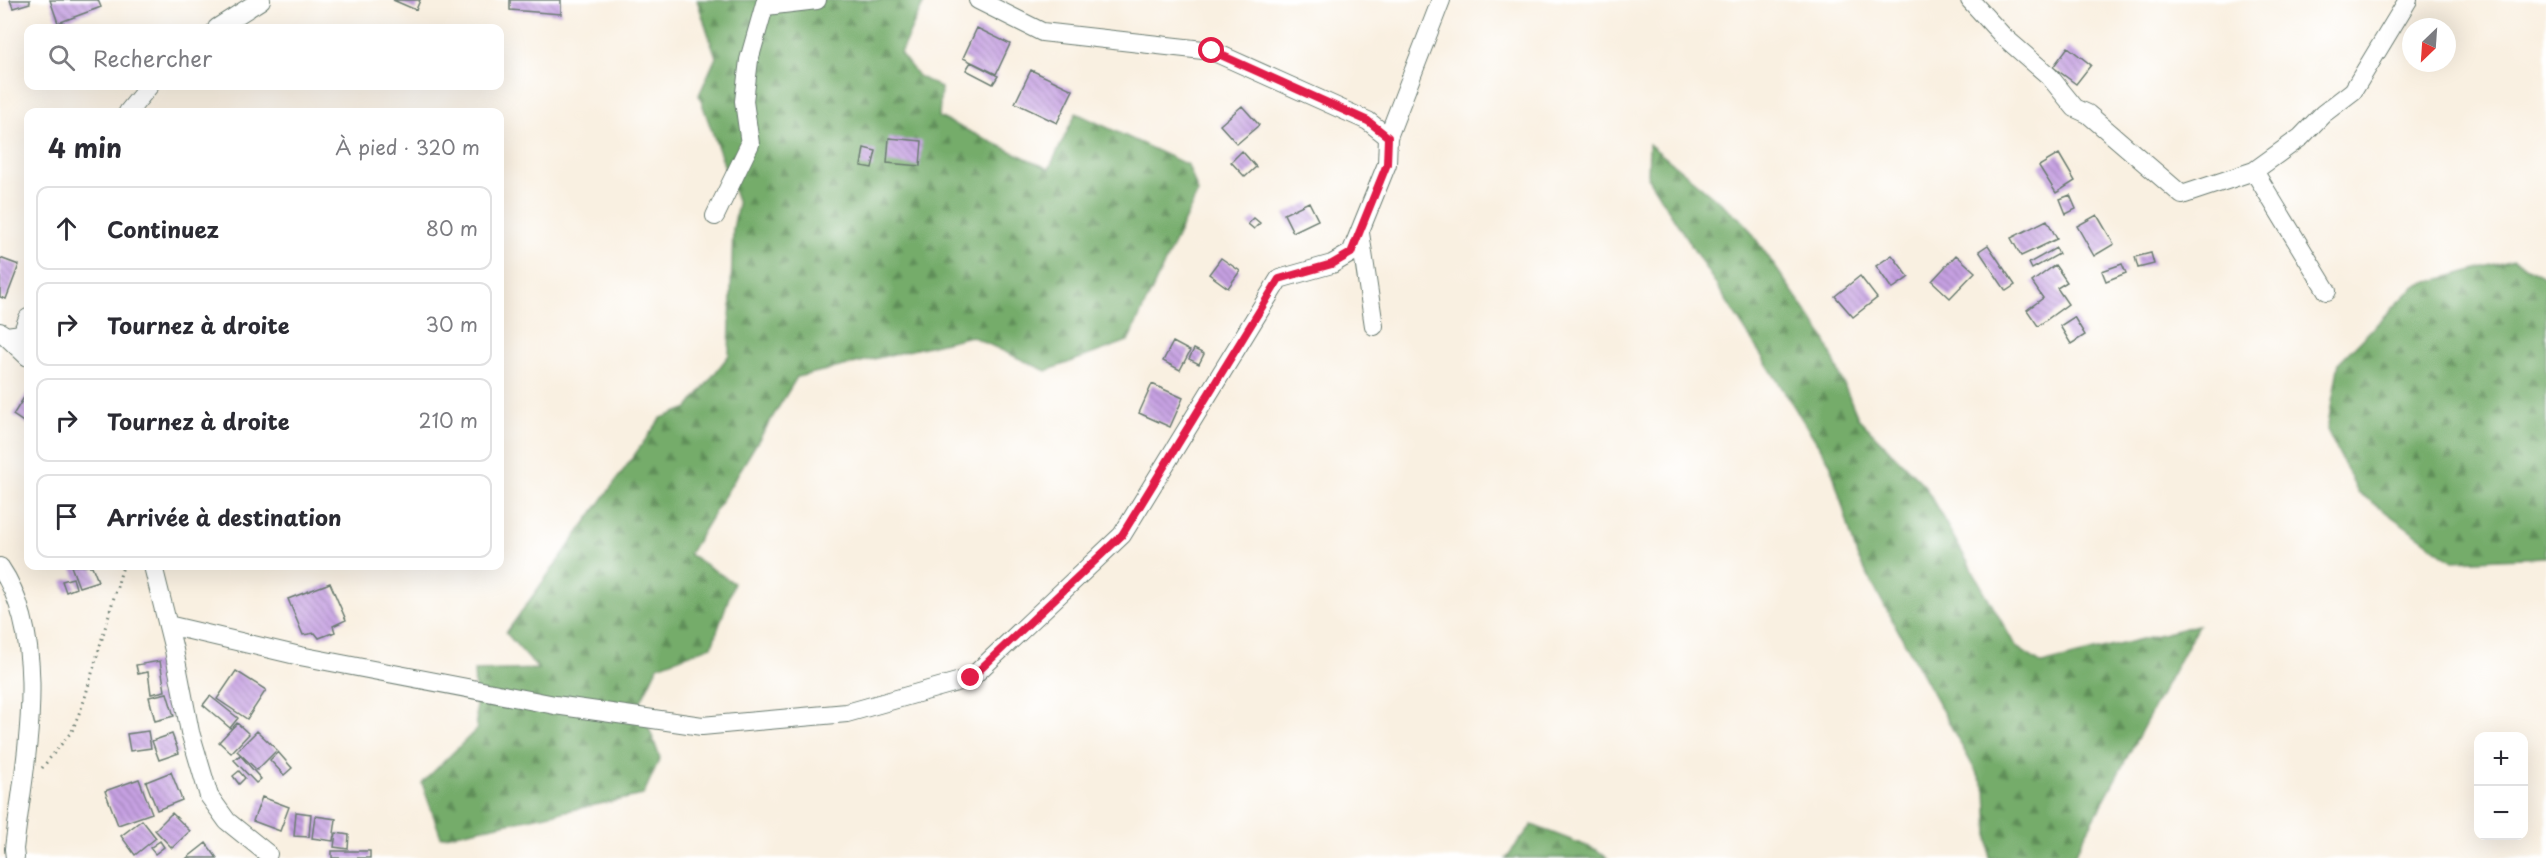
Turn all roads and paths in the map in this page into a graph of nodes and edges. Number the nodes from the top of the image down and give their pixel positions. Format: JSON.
{"nodes":[{"id":1,"x":261,"y":0,"type":"edge"},
{"id":2,"x":817,"y":0,"type":"edge"},
{"id":3,"x":978,"y":0,"type":"edge"},
{"id":4,"x":1441,"y":0,"type":"edge"},
{"id":5,"x":1970,"y":0,"type":"edge"},
{"id":6,"x":2408,"y":0,"type":"edge"},
{"id":7,"x":766,"y":3,"type":"edge"},
{"id":8,"x":223,"y":24,"type":"edge"},
{"id":9,"x":146,"y":90,"type":"edge"},
{"id":10,"x":131,"y":108,"type":"edge"},
{"id":11,"x":1388,"y":137,"type":"junction"},
{"id":12,"x":2254,"y":171,"type":"junction"},
{"id":13,"x":715,"y":216,"type":"dead end"},
{"id":14,"x":1360,"y":231,"type":"junction"},
{"id":15,"x":2326,"y":291,"type":"dead end"},
{"id":16,"x":1374,"y":326,"type":"dead end"},
{"id":17,"x":17,"y":331,"type":"edge"},
{"id":18,"x":24,"y":348,"type":"edge"},
{"id":19,"x":0,"y":567,"type":"edge"},
{"id":20,"x":122,"y":570,"type":"edge"},
{"id":21,"x":154,"y":570,"type":"edge"},
{"id":22,"x":168,"y":625,"type":"junction"},
{"id":23,"x":21,"y":792,"type":"junction"},
{"id":24,"x":268,"y":854,"type":"dead end"},
{"id":25,"x":15,"y":858,"type":"edge"}],
"edges":[{"from":1,"to":8,"type":"street"},
{"from":2,"to":7,"type":"street"},
{"from":3,"to":11,"type":"street"},
{"from":4,"to":11,"type":"street"},
{"from":5,"to":12,"type":"street"},
{"from":6,"to":12,"type":"street"},
{"from":7,"to":13,"type":"street"},
{"from":9,"to":10,"type":"street"},
{"from":11,"to":14,"type":"street"},
{"from":12,"to":15,"type":"street"},
{"from":14,"to":16,"type":"street"},
{"from":14,"to":22,"type":"street"},
{"from":17,"to":18,"type":"street"},
{"from":19,"to":23,"type":"street"},
{"from":20,"to":23,"type":"path"},
{"from":21,"to":22,"type":"street"},
{"from":22,"to":24,"type":"street"},
{"from":23,"to":25,"type":"street"}]}
